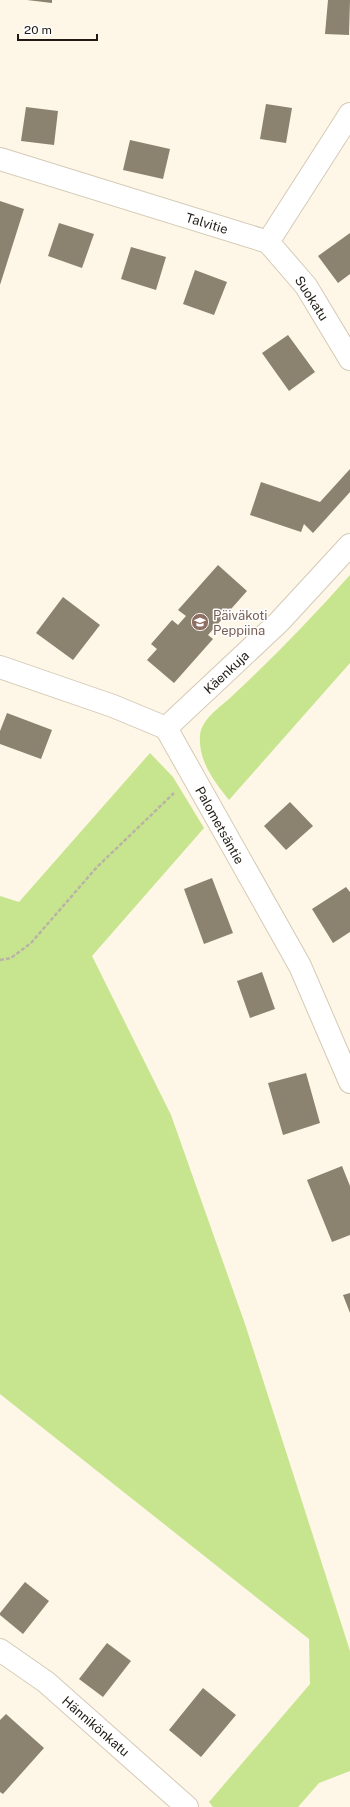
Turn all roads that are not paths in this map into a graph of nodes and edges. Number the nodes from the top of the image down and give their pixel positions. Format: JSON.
{"nodes":[{"id":1,"x":350,"y":114,"type":"edge"},
{"id":2,"x":0,"y":159,"type":"edge"},
{"id":3,"x":268,"y":242,"type":"junction"},
{"id":4,"x":350,"y":359,"type":"edge"},
{"id":5,"x":350,"y":545,"type":"edge"},
{"id":6,"x":0,"y":667,"type":"edge"},
{"id":7,"x":166,"y":728,"type":"junction"},
{"id":8,"x":350,"y":1082,"type":"edge"},
{"id":9,"x":0,"y":1650,"type":"edge"},
{"id":10,"x":187,"y":1807,"type":"edge"}],
"edges":[{"from":1,"to":3,"type":"street"},
{"from":2,"to":3,"type":"street","name":"Talvitie"},
{"from":3,"to":4,"type":"street","name":"Suokatu"},
{"from":5,"to":7,"type":"street","name":"Käenkuja"},
{"from":6,"to":7,"type":"street"},
{"from":7,"to":8,"type":"street","name":"Palometsäntie"},
{"from":9,"to":10,"type":"street","name":"Hännikönkatu"}]}
